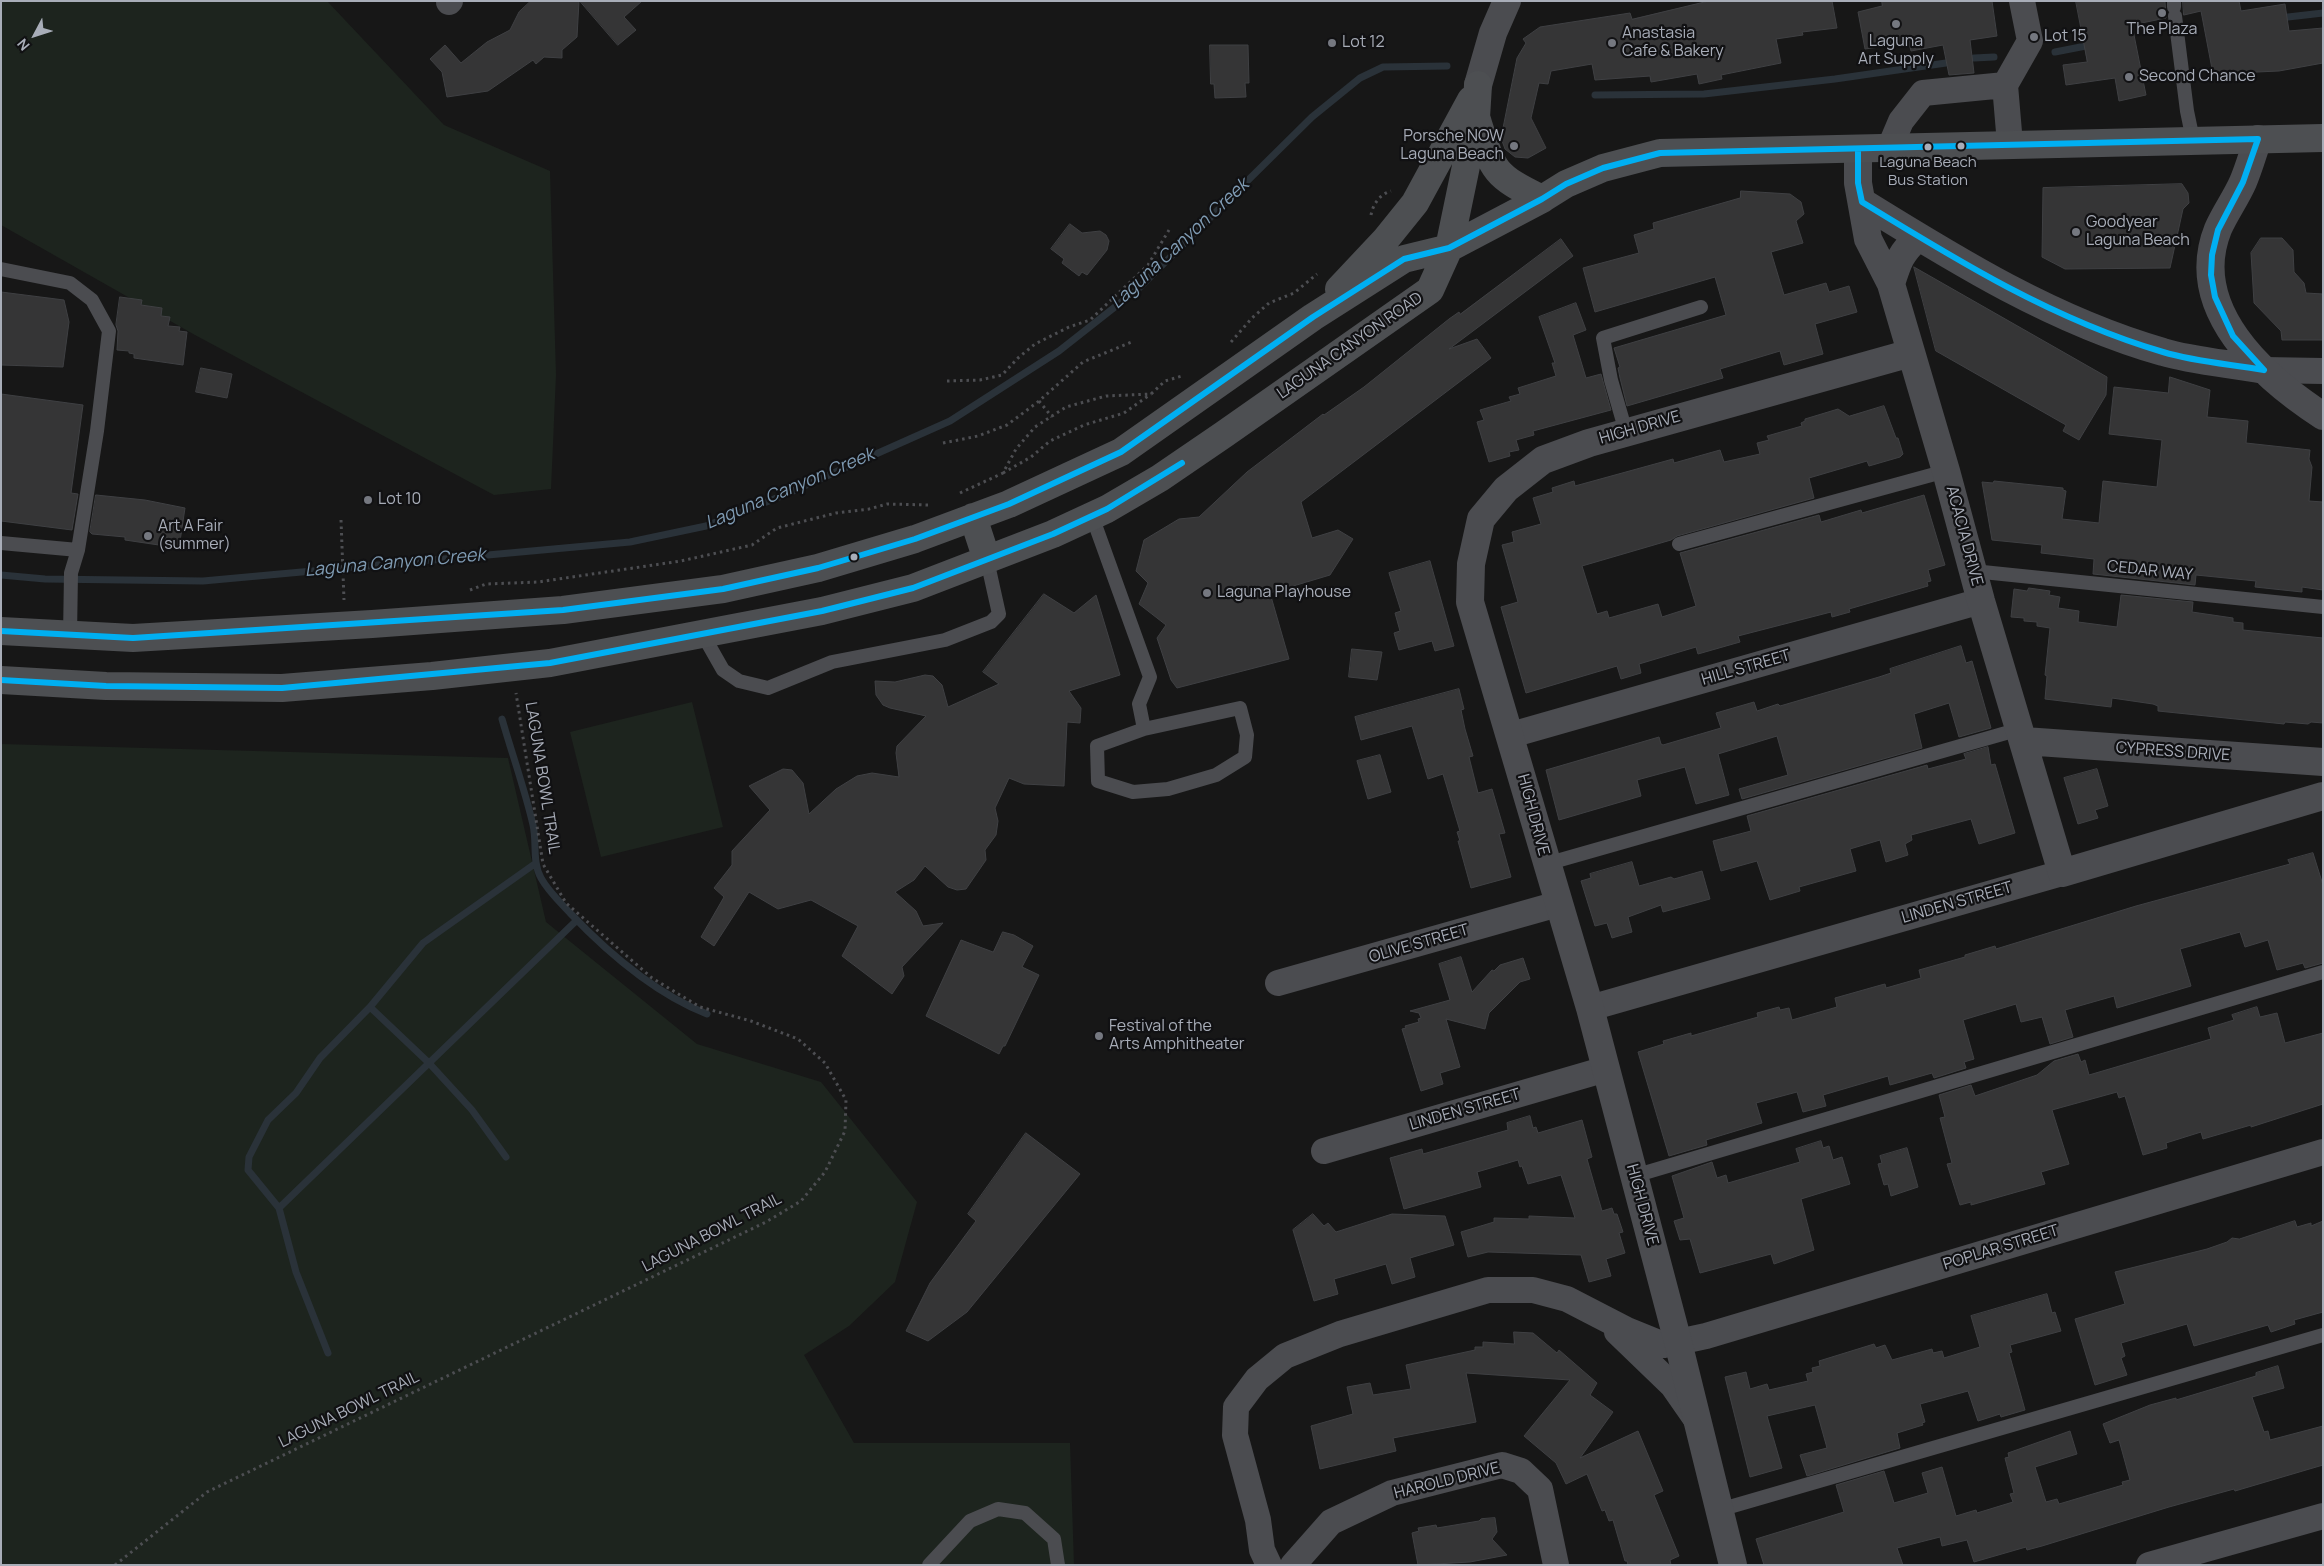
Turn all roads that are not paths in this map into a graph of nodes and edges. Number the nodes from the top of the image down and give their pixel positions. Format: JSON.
{"nodes":[{"id":1,"x":1507,"y":1,"type":"edge"},
{"id":2,"x":2022,"y":1,"type":"edge"},
{"id":3,"x":2174,"y":8,"type":"edge"},
{"id":4,"x":1478,"y":85,"type":"junction"},
{"id":5,"x":2005,"y":86,"type":"junction"},
{"id":6,"x":1476,"y":118,"type":"junction"},
{"id":7,"x":2323,"y":138,"type":"edge"},
{"id":8,"x":2258,"y":139,"type":"junction"},
{"id":9,"x":2193,"y":140,"type":"junction"},
{"id":10,"x":2010,"y":144,"type":"junction"},
{"id":11,"x":1890,"y":147,"type":"junction"},
{"id":12,"x":1858,"y":150,"type":"junction"},
{"id":13,"x":1542,"y":199,"type":"junction"},
{"id":14,"x":1862,"y":202,"type":"junction"},
{"id":15,"x":1918,"y":237,"type":"junction"},
{"id":16,"x":1868,"y":238,"type":"junction"},
{"id":17,"x":1448,"y":248,"type":"junction"},
{"id":18,"x":1,"y":269,"type":"edge"},
{"id":19,"x":1891,"y":284,"type":"junction"},
{"id":20,"x":1701,"y":307,"type":"dead end"},
{"id":21,"x":1313,"y":318,"type":"junction"},
{"id":22,"x":1911,"y":353,"type":"junction"},
{"id":23,"x":2264,"y":370,"type":"junction"},
{"id":24,"x":2323,"y":371,"type":"edge"},
{"id":25,"x":2323,"y":416,"type":"edge"},
{"id":26,"x":1626,"y":432,"type":"junction"},
{"id":27,"x":1946,"y":471,"type":"junction"},
{"id":28,"x":1092,"y":516,"type":"junction"},
{"id":29,"x":973,"y":518,"type":"junction"},
{"id":30,"x":1,"y":543,"type":"edge"},
{"id":31,"x":1679,"y":544,"type":"dead end"},
{"id":32,"x":78,"y":550,"type":"junction"},
{"id":33,"x":987,"y":560,"type":"junction"},
{"id":34,"x":1973,"y":570,"type":"junction"},
{"id":35,"x":1981,"y":601,"type":"junction"},
{"id":36,"x":2323,"y":607,"type":"edge"},
{"id":37,"x":1,"y":631,"type":"edge"},
{"id":38,"x":702,"y":633,"type":"junction"},
{"id":39,"x":70,"y":636,"type":"junction"},
{"id":40,"x":1,"y":680,"type":"edge"},
{"id":41,"x":1144,"y":729,"type":"junction"},
{"id":42,"x":1511,"y":735,"type":"junction"},
{"id":43,"x":2022,"y":735,"type":"junction"},
{"id":44,"x":2323,"y":762,"type":"edge"},
{"id":45,"x":2323,"y":796,"type":"edge"},
{"id":46,"x":1546,"y":864,"type":"junction"},
{"id":47,"x":2062,"y":872,"type":"junction"},
{"id":48,"x":1558,"y":904,"type":"junction"},
{"id":49,"x":2323,"y":972,"type":"edge"},
{"id":50,"x":1278,"y":983,"type":"dead end"},
{"id":51,"x":1590,"y":1008,"type":"junction"},
{"id":52,"x":1606,"y":1069,"type":"junction"},
{"id":53,"x":1324,"y":1151,"type":"dead end"},
{"id":54,"x":2323,"y":1152,"type":"edge"},
{"id":55,"x":1634,"y":1176,"type":"junction"},
{"id":56,"x":1602,"y":1317,"type":"junction"},
{"id":57,"x":2323,"y":1335,"type":"edge"},
{"id":58,"x":1678,"y":1342,"type":"junction"},
{"id":59,"x":1697,"y":1420,"type":"junction"},
{"id":60,"x":1719,"y":1510,"type":"junction"},
{"id":61,"x":2323,"y":1516,"type":"edge"},
{"id":62,"x":929,"y":1565,"type":"edge"},
{"id":63,"x":1058,"y":1565,"type":"edge"},
{"id":64,"x":1269,"y":1565,"type":"edge"},
{"id":65,"x":1293,"y":1565,"type":"edge"},
{"id":66,"x":1556,"y":1565,"type":"edge"},
{"id":67,"x":1733,"y":1565,"type":"edge"},
{"id":68,"x":2149,"y":1565,"type":"edge"}],
"edges":[{"from":1,"to":4,"type":"street"},
{"from":2,"to":5,"type":"street"},
{"from":3,"to":9,"type":"lane"},
{"from":4,"to":6,"type":"main road"},
{"from":4,"to":21,"type":"main road"},
{"from":5,"to":10,"type":"street"},
{"from":5,"to":11,"type":"street"},
{"from":6,"to":13,"type":"main road"},
{"from":6,"to":17,"type":"main road","name":"LAGUNA CANYON ROAD"},
{"from":7,"to":8,"type":"main road"},
{"from":8,"to":9,"type":"main road"},
{"from":8,"to":23,"type":"street"},
{"from":9,"to":10,"type":"main road"},
{"from":10,"to":11,"type":"main road"},
{"from":11,"to":12,"type":"main road"},
{"from":12,"to":13,"type":"main road"},
{"from":12,"to":14,"type":"street","name":"ACACIA DRIVE"},
{"from":13,"to":17,"type":"main road"},
{"from":14,"to":15,"type":"street"},
{"from":14,"to":16,"type":"street","name":"ACACIA DRIVE"},
{"from":15,"to":16,"type":"street"},
{"from":15,"to":19,"type":"street"},
{"from":15,"to":23,"type":"street"},
{"from":16,"to":19,"type":"street","name":"ACACIA DRIVE"},
{"from":17,"to":21,"type":"main road"},
{"from":17,"to":28,"type":"main road","name":"LAGUNA CANYON ROAD"},
{"from":18,"to":32,"type":"lane"},
{"from":19,"to":22,"type":"street","name":"ACACIA DRIVE"},
{"from":20,"to":26,"type":"lane"},
{"from":21,"to":29,"type":"main road"},
{"from":22,"to":26,"type":"street","name":"HIGH DRIVE"},
{"from":22,"to":27,"type":"street","name":"ACACIA DRIVE"},
{"from":23,"to":24,"type":"street"},
{"from":23,"to":25,"type":"street"},
{"from":26,"to":42,"type":"street","name":"HIGH DRIVE"},
{"from":27,"to":31,"type":"lane"},
{"from":27,"to":34,"type":"street","name":"ACACIA DRIVE"},
{"from":28,"to":33,"type":"main road","name":"LAGUNA CANYON ROAD"},
{"from":28,"to":41,"type":"lane"},
{"from":29,"to":33,"type":"main road"},
{"from":29,"to":39,"type":"main road"},
{"from":30,"to":32,"type":"lane"},
{"from":32,"to":39,"type":"lane"},
{"from":33,"to":38,"type":"main road","name":"LAGUNA CANYON ROAD"},
{"from":33,"to":38,"type":"lane"},
{"from":34,"to":35,"type":"street","name":"ACACIA DRIVE"},
{"from":34,"to":36,"type":"lane","name":"CEDAR WAY"},
{"from":35,"to":42,"type":"street","name":"HILL STREET"},
{"from":35,"to":43,"type":"street","name":"ACACIA DRIVE"},
{"from":37,"to":39,"type":"main road"},
{"from":38,"to":40,"type":"main road","name":"LAGUNA CANYON ROAD"},
{"from":41,"to":41,"type":"lane"},
{"from":42,"to":46,"type":"street","name":"HIGH DRIVE"},
{"from":43,"to":44,"type":"street","name":"CYPRESS DRIVE"},
{"from":43,"to":46,"type":"lane"},
{"from":43,"to":47,"type":"street","name":"ACACIA DRIVE"},
{"from":45,"to":47,"type":"street","name":"LINDEN STREET"},
{"from":46,"to":48,"type":"street","name":"HIGH DRIVE"},
{"from":47,"to":51,"type":"street","name":"LINDEN STREET"},
{"from":48,"to":50,"type":"street","name":"OLIVE STREET"},
{"from":48,"to":51,"type":"street","name":"HIGH DRIVE"},
{"from":49,"to":55,"type":"lane"},
{"from":51,"to":52,"type":"street","name":"HIGH DRIVE"},
{"from":52,"to":53,"type":"street","name":"LINDEN STREET"},
{"from":52,"to":55,"type":"street","name":"HIGH DRIVE"},
{"from":54,"to":58,"type":"street","name":"POPLAR STREET"},
{"from":55,"to":58,"type":"street","name":"HIGH DRIVE"},
{"from":56,"to":58,"type":"street","name":"POPLAR STREET"},
{"from":56,"to":59,"type":"street"},
{"from":56,"to":64,"type":"street"},
{"from":57,"to":60,"type":"lane"},
{"from":58,"to":59,"type":"street","name":"HIGH DRIVE"},
{"from":59,"to":60,"type":"street","name":"HIGH DRIVE"},
{"from":60,"to":67,"type":"street","name":"HIGH DRIVE"},
{"from":61,"to":68,"type":"street"},
{"from":62,"to":63,"type":"lane"},
{"from":65,"to":66,"type":"street","name":"HAROLD DRIVE"}]}
